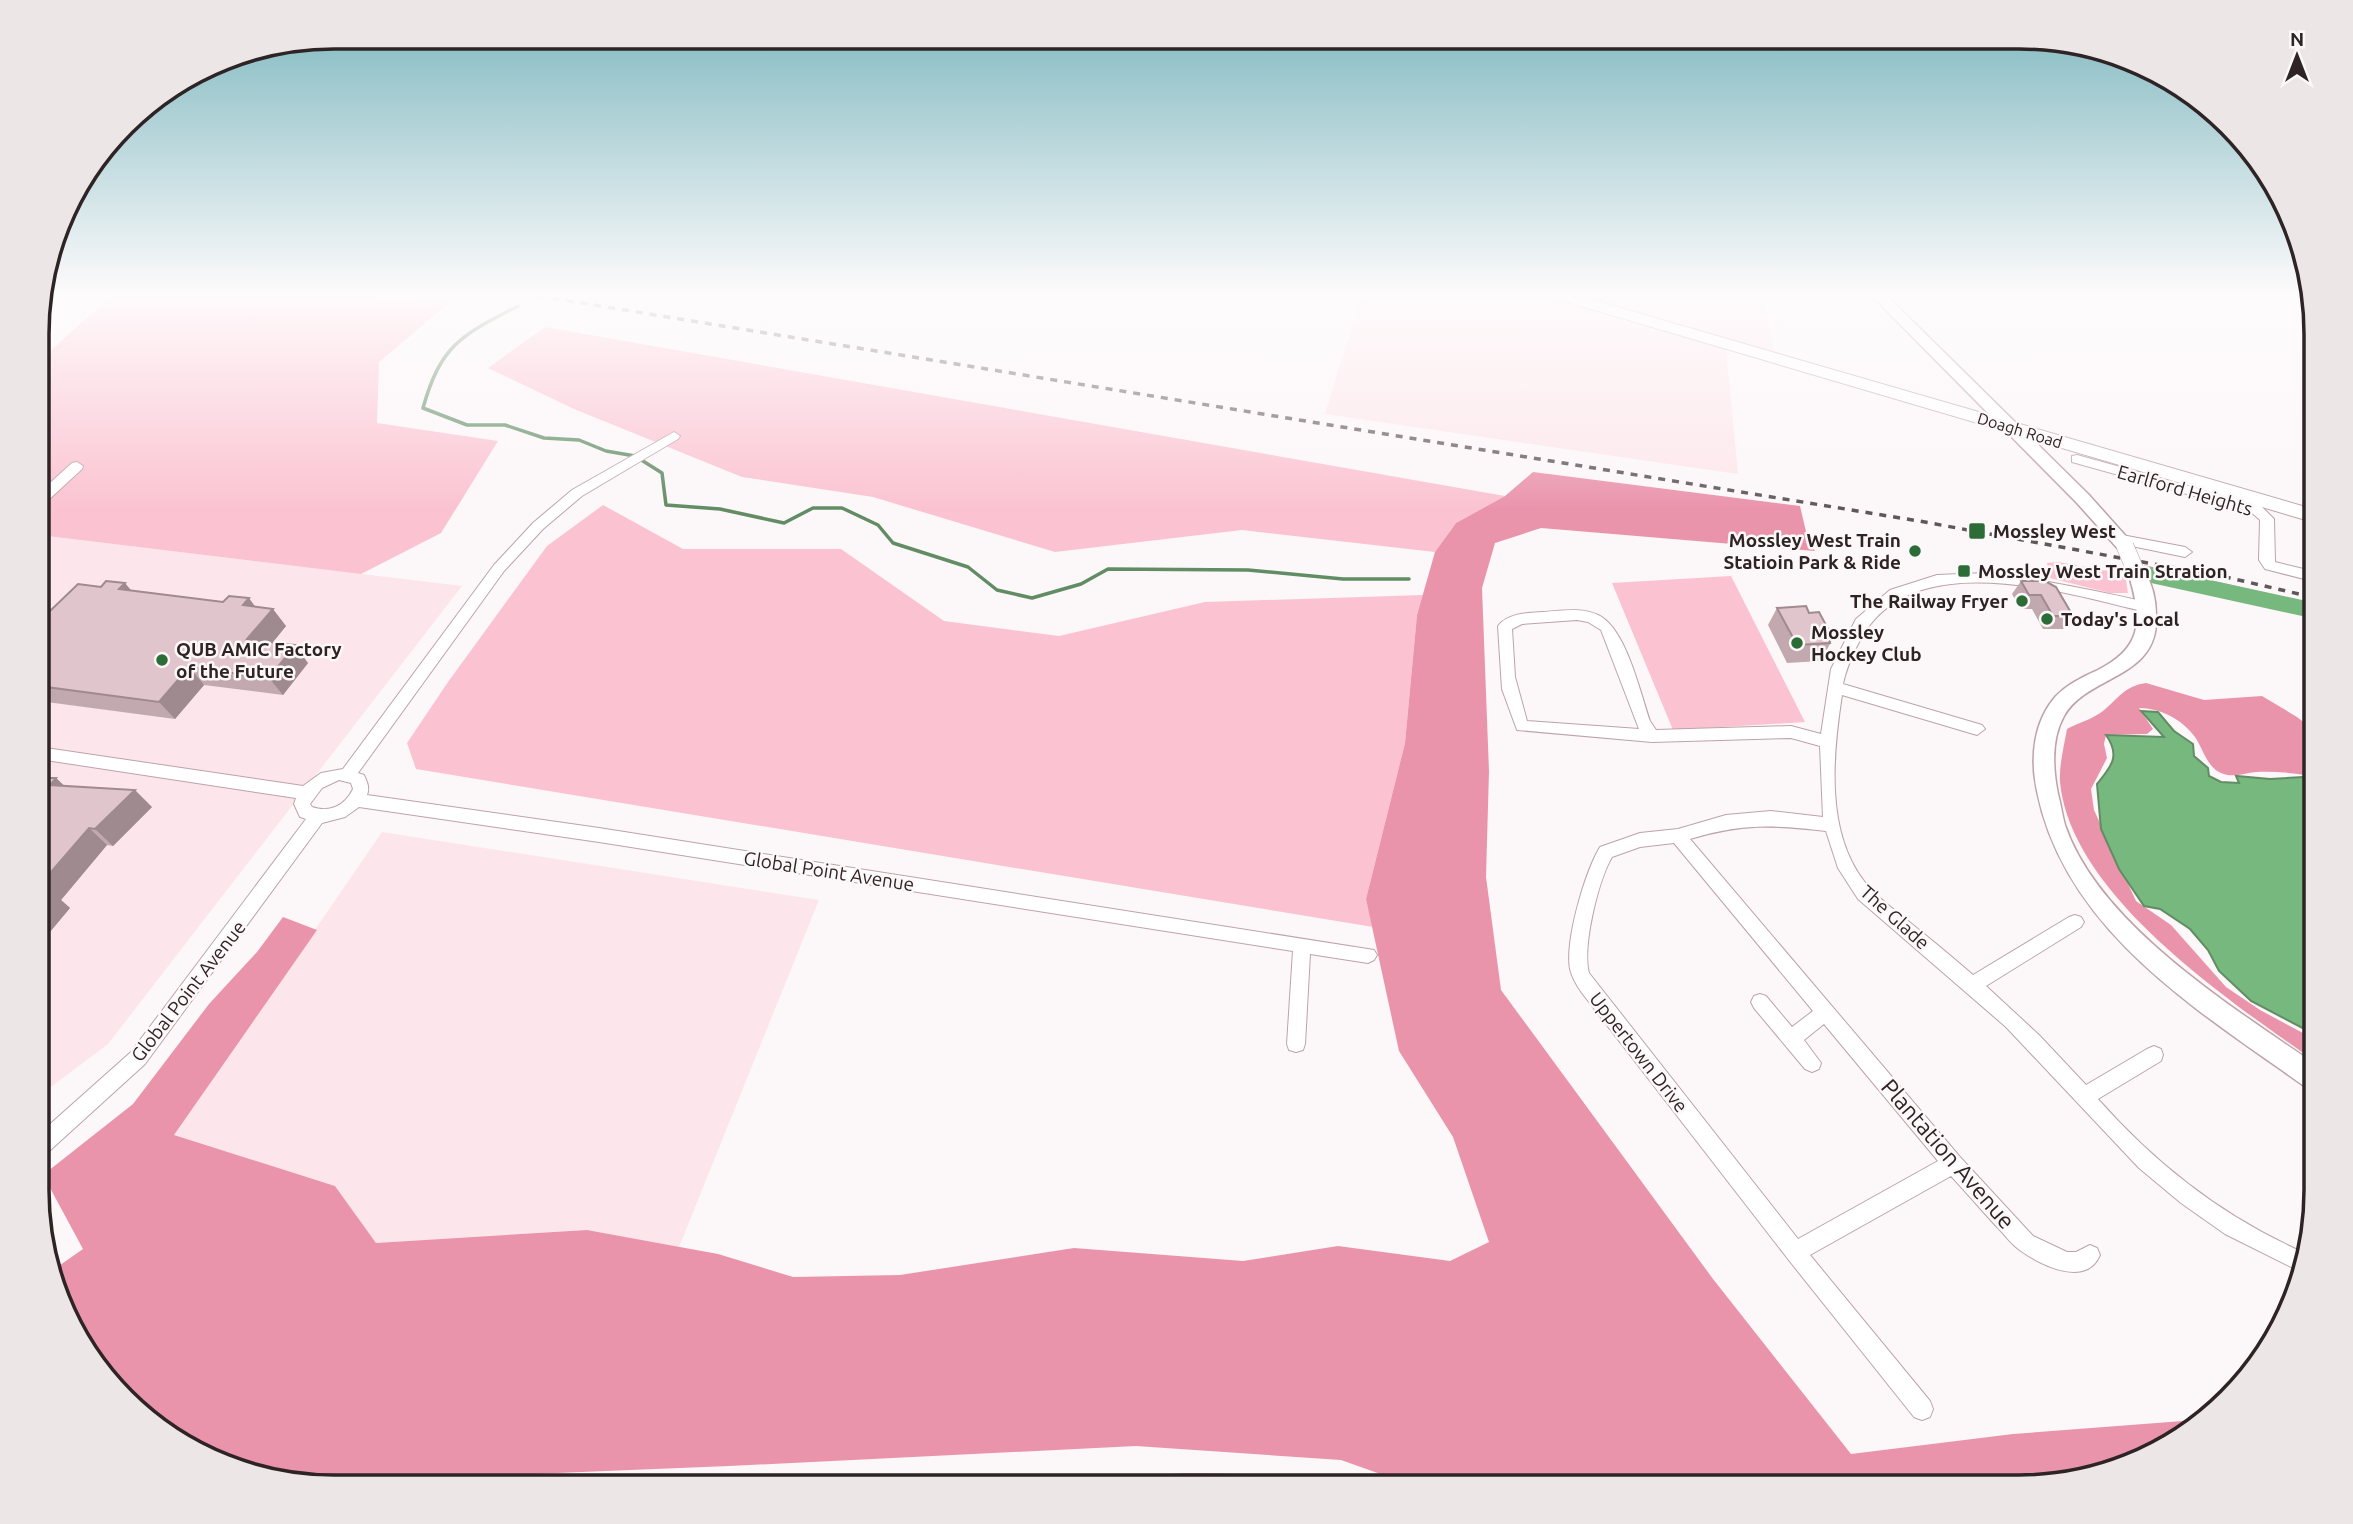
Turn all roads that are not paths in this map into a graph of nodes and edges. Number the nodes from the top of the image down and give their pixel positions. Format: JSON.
{"nodes":[{"id":1,"x":1806,"y":367,"type":"edge"},
{"id":2,"x":1950,"y":367,"type":"edge"},
{"id":3,"x":2008,"y":426,"type":"junction"},
{"id":4,"x":674,"y":436,"type":"dead end"},
{"id":5,"x":77,"y":466,"type":"dead end"},
{"id":6,"x":2086,"y":466,"type":"dead end"},
{"id":7,"x":49,"y":492,"type":"edge"},
{"id":8,"x":2304,"y":513,"type":"edge"},
{"id":9,"x":2123,"y":543,"type":"junction"},
{"id":10,"x":2185,"y":552,"type":"dead end"},
{"id":11,"x":2304,"y":574,"type":"edge"},
{"id":12,"x":2146,"y":607,"type":"junction"},
{"id":13,"x":1835,"y":687,"type":"junction"},
{"id":14,"x":1977,"y":729,"type":"dead end"},
{"id":15,"x":1653,"y":736,"type":"junction"},
{"id":16,"x":1828,"y":743,"type":"junction"},
{"id":17,"x":49,"y":755,"type":"edge"},
{"id":18,"x":348,"y":775,"type":"junction"},
{"id":19,"x":306,"y":793,"type":"junction"},
{"id":20,"x":356,"y":800,"type":"junction"},
{"id":21,"x":317,"y":817,"type":"junction"},
{"id":22,"x":1833,"y":825,"type":"junction"},
{"id":23,"x":1678,"y":836,"type":"junction"},
{"id":24,"x":2075,"y":922,"type":"dead end"},
{"id":25,"x":1302,"y":945,"type":"junction"},
{"id":26,"x":1368,"y":955,"type":"dead end"},
{"id":27,"x":1972,"y":985,"type":"junction"},
{"id":28,"x":1760,"y":1002,"type":"dead end"},
{"id":29,"x":1825,"y":1012,"type":"junction"},
{"id":30,"x":1792,"y":1038,"type":"junction"},
{"id":31,"x":1296,"y":1044,"type":"dead end"},
{"id":32,"x":2154,"y":1055,"type":"dead end"},
{"id":33,"x":1812,"y":1063,"type":"dead end"},
{"id":34,"x":2304,"y":1071,"type":"edge"},
{"id":35,"x":2084,"y":1097,"type":"junction"},
{"id":36,"x":49,"y":1138,"type":"edge"},
{"id":37,"x":1953,"y":1164,"type":"junction"},
{"id":38,"x":1795,"y":1252,"type":"junction"},
{"id":39,"x":2090,"y":1255,"type":"dead end"},
{"id":40,"x":2295,"y":1260,"type":"edge"},
{"id":41,"x":1922,"y":1409,"type":"dead end"}],
"edges":[{"from":1,"to":3,"type":"main road","name":"Doagh Road"},
{"from":2,"to":3,"type":"street"},
{"from":3,"to":8,"type":"main road","name":"Doagh Road"},
{"from":3,"to":9,"type":"street"},
{"from":4,"to":18,"type":"street"},
{"from":5,"to":7,"type":"street"},
{"from":6,"to":11,"type":"street","name":"Earlford Heights"},
{"from":9,"to":10,"type":"street"},
{"from":9,"to":12,"type":"street","bridge":true},
{"from":12,"to":13,"type":"street","name":"The Glade"},
{"from":12,"to":34,"type":"street"},
{"from":13,"to":14,"type":"street"},
{"from":13,"to":16,"type":"street","name":"The Glade"},
{"from":15,"to":15,"type":"street"},
{"from":15,"to":16,"type":"street"},
{"from":16,"to":22,"type":"street","name":"The Glade"},
{"from":17,"to":19,"type":"street"},
{"from":18,"to":19,"type":"street"},
{"from":18,"to":20,"type":"street"},
{"from":19,"to":21,"type":"street"},
{"from":20,"to":21,"type":"street"},
{"from":20,"to":25,"type":"street","name":"Global Point Avenue"},
{"from":21,"to":36,"type":"street","name":"Global Point Avenue"},
{"from":22,"to":23,"type":"street","name":"Uppertown Drive"},
{"from":22,"to":27,"type":"street","name":"The Glade"},
{"from":23,"to":29,"type":"street","name":"Plantation Avenue"},
{"from":23,"to":38,"type":"street","name":"Uppertown Drive"},
{"from":24,"to":27,"type":"street"},
{"from":25,"to":26,"type":"street","name":"Global Point Avenue"},
{"from":25,"to":31,"type":"street"},
{"from":27,"to":35,"type":"street","name":"The Glade"},
{"from":28,"to":30,"type":"street"},
{"from":29,"to":30,"type":"street"},
{"from":29,"to":37,"type":"street","name":"Plantation Avenue"},
{"from":30,"to":33,"type":"street"},
{"from":32,"to":35,"type":"street"},
{"from":35,"to":40,"type":"street","name":"The Glade"},
{"from":37,"to":38,"type":"street"},
{"from":37,"to":39,"type":"street","name":"Plantation Avenue"},
{"from":38,"to":41,"type":"street","name":"Uppertown Drive"}]}
